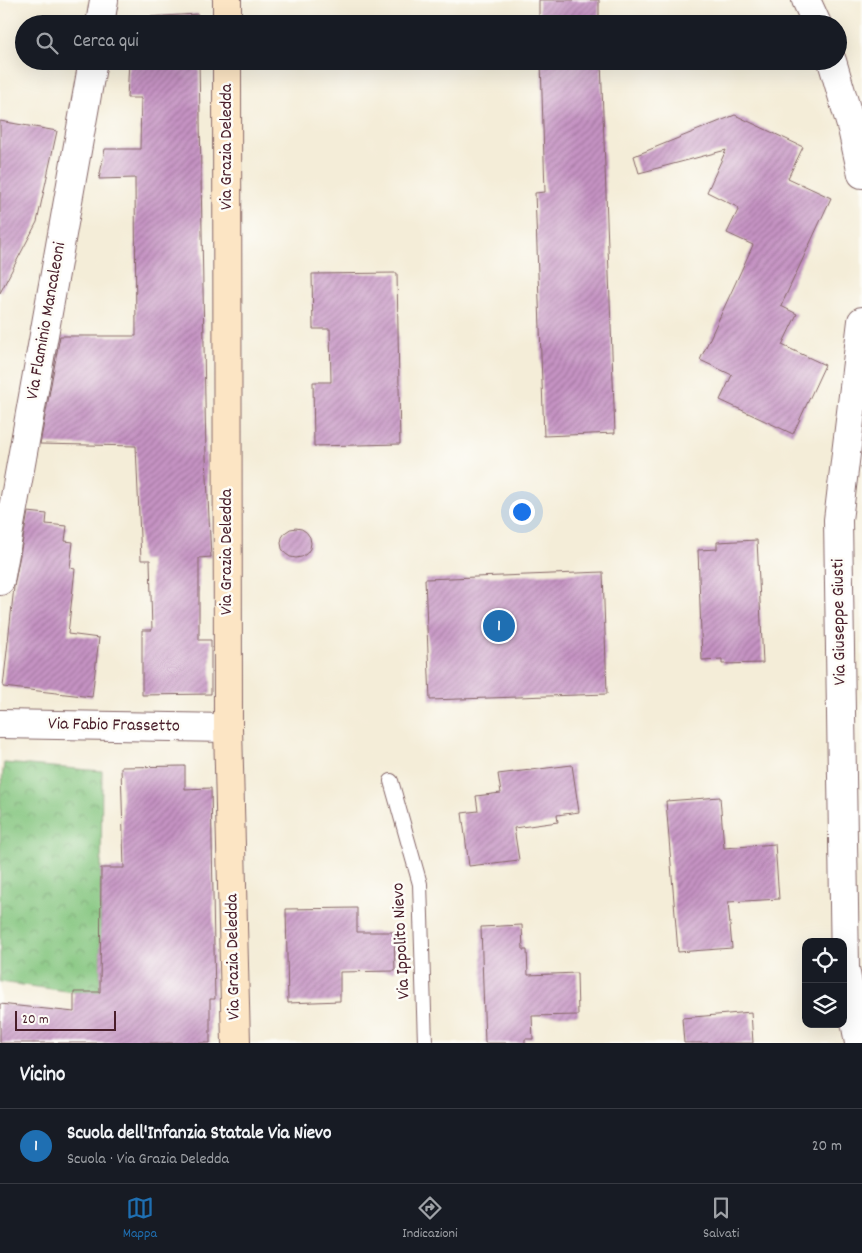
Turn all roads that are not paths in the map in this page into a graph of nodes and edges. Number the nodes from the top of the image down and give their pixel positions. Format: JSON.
{"nodes":[{"id":1,"x":104,"y":0,"type":"edge"},
{"id":2,"x":226,"y":0,"type":"edge"},
{"id":3,"x":806,"y":0,"type":"edge"},
{"id":4,"x":102,"y":15,"type":"edge"},
{"id":5,"x":227,"y":15,"type":"edge"},
{"id":6,"x":813,"y":15,"type":"edge"},
{"id":7,"x":91,"y":70,"type":"edge"},
{"id":8,"x":227,"y":70,"type":"edge"},
{"id":9,"x":835,"y":70,"type":"edge"},
{"id":10,"x":862,"y":174,"type":"edge"},
{"id":11,"x":862,"y":321,"type":"edge"},
{"id":12,"x":0,"y":581,"type":"edge"},
{"id":13,"x":0,"y":724,"type":"edge"},
{"id":14,"x":228,"y":728,"type":"junction"},
{"id":15,"x":391,"y":781,"type":"dead end"},
{"id":16,"x":236,"y":1043,"type":"edge"},
{"id":17,"x":425,"y":1043,"type":"edge"},
{"id":18,"x":859,"y":1043,"type":"edge"}],
"edges":[{"from":1,"to":4,"type":"street"},
{"from":2,"to":5,"type":"street"},
{"from":3,"to":6,"type":"street"},
{"from":7,"to":12,"type":"street","name":"Via Flaminio Mancaleoni"},
{"from":8,"to":14,"type":"street","name":"Via Grazia Deledda"},
{"from":9,"to":10,"type":"street"},
{"from":11,"to":18,"type":"street","name":"Via Giuseppe Giusti"},
{"from":13,"to":14,"type":"street","name":"Via Fabio Frassetto"},
{"from":14,"to":16,"type":"street","name":"Via Grazia Deledda"},
{"from":15,"to":17,"type":"lane","name":"Via Ippolito Nievo"}]}
